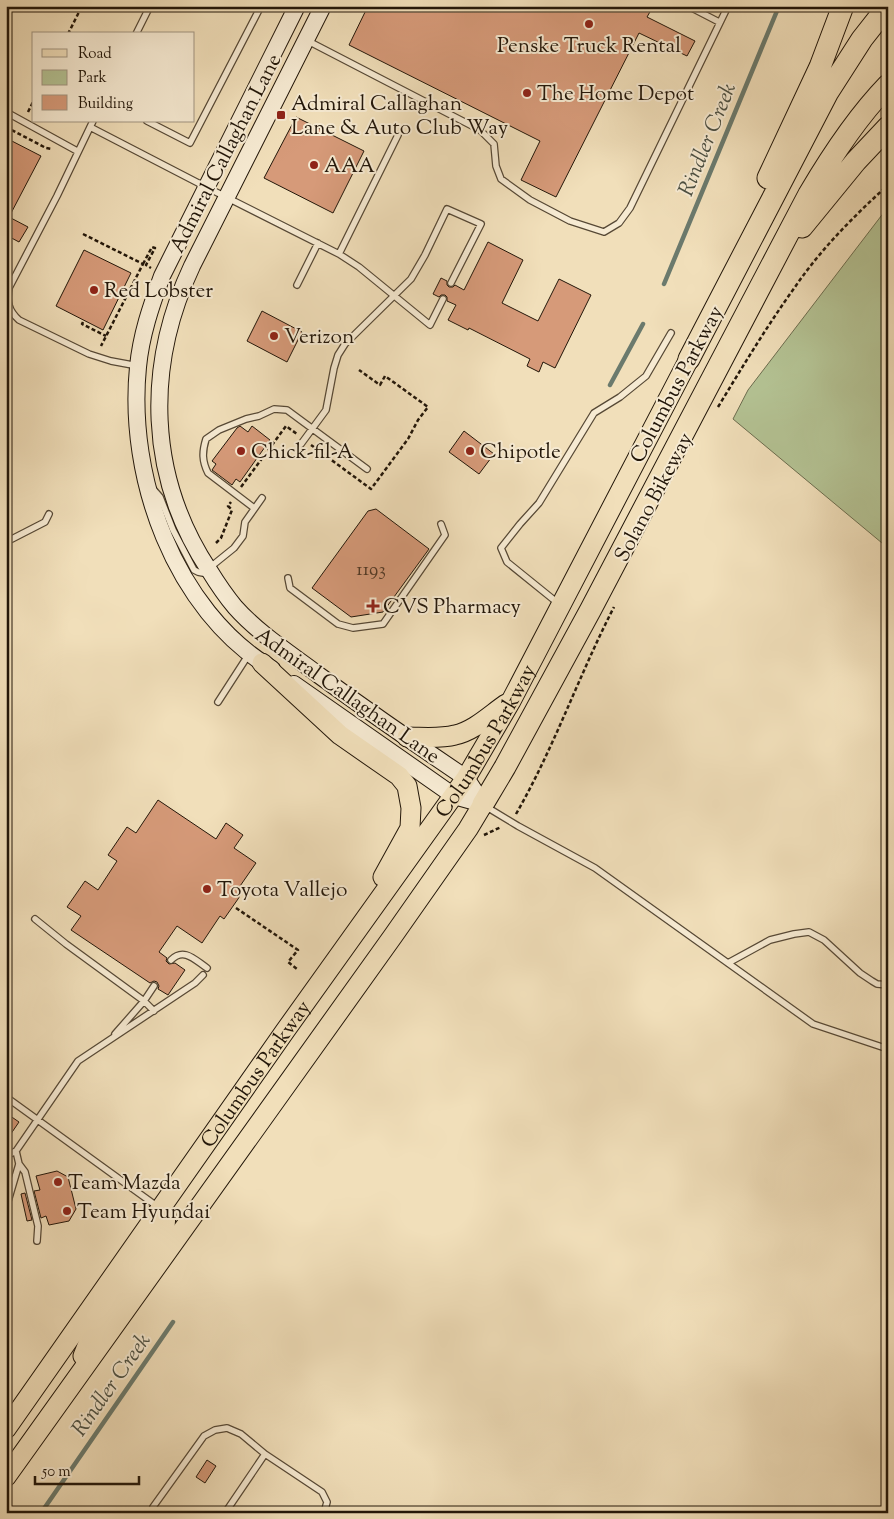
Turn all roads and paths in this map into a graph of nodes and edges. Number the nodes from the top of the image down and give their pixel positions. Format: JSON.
{"nodes":[{"id":1,"x":82,"y":6,"type":"edge"},
{"id":2,"x":150,"y":6,"type":"edge"},
{"id":3,"x":261,"y":6,"type":"edge"},
{"id":4,"x":297,"y":6,"type":"edge"},
{"id":5,"x":323,"y":6,"type":"edge"},
{"id":6,"x":688,"y":6,"type":"edge"},
{"id":7,"x":728,"y":6,"type":"edge"},
{"id":8,"x":843,"y":6,"type":"edge"},
{"id":9,"x":888,"y":6,"type":"edge"},
{"id":10,"x":719,"y":22,"type":"junction"},
{"id":11,"x":69,"y":32,"type":"edge"},
{"id":12,"x":137,"y":32,"type":"edge"},
{"id":13,"x":306,"y":40,"type":"junction"},
{"id":14,"x":888,"y":85,"type":"edge"},
{"id":15,"x":6,"y":112,"type":"edge"},
{"id":16,"x":149,"y":122,"type":"edge"},
{"id":17,"x":91,"y":124,"type":"edge"},
{"id":18,"x":6,"y":127,"type":"edge"},
{"id":19,"x":888,"y":127,"type":"edge"},
{"id":20,"x":398,"y":135,"type":"dead end"},
{"id":21,"x":46,"y":148,"type":"dead end"},
{"id":22,"x":78,"y":151,"type":"junction"},
{"id":23,"x":888,"y":185,"type":"edge"},
{"id":24,"x":206,"y":187,"type":"junction"},
{"id":25,"x":227,"y":198,"type":"junction"},
{"id":26,"x":83,"y":234,"type":"dead end"},
{"id":27,"x":318,"y":243,"type":"junction"},
{"id":28,"x":339,"y":254,"type":"junction"},
{"id":29,"x":773,"y":262,"type":"junction"},
{"id":30,"x":143,"y":264,"type":"junction"},
{"id":31,"x":155,"y":270,"type":"dead end"},
{"id":32,"x":451,"y":283,"type":"dead end"},
{"id":33,"x":297,"y":285,"type":"dead end"},
{"id":34,"x":394,"y":296,"type":"junction"},
{"id":35,"x":443,"y":299,"type":"dead end"},
{"id":36,"x":84,"y":322,"type":"dead end"},
{"id":37,"x":671,"y":333,"type":"dead end"},
{"id":38,"x":702,"y":333,"type":"junction"},
{"id":39,"x":106,"y":336,"type":"junction"},
{"id":40,"x":101,"y":346,"type":"dead end"},
{"id":41,"x":689,"y":359,"type":"joint"},
{"id":42,"x":138,"y":366,"type":"junction"},
{"id":43,"x":715,"y":413,"type":"dead end"},
{"id":44,"x":312,"y":429,"type":"junction"},
{"id":45,"x":301,"y":444,"type":"dead end"},
{"id":46,"x":367,"y":469,"type":"dead end"},
{"id":47,"x":146,"y":483,"type":"junction"},
{"id":48,"x":262,"y":498,"type":"dead end"},
{"id":49,"x":254,"y":508,"type":"junction"},
{"id":50,"x":49,"y":514,"type":"dead end"},
{"id":51,"x":441,"y":524,"type":"dead end"},
{"id":52,"x":6,"y":542,"type":"edge"},
{"id":53,"x":208,"y":569,"type":"junction"},
{"id":54,"x":288,"y":578,"type":"dead end"},
{"id":55,"x":616,"y":603,"type":"dead end"},
{"id":56,"x":560,"y":605,"type":"junction"},
{"id":57,"x":256,"y":659,"type":"junction"},
{"id":58,"x":511,"y":701,"type":"junction"},
{"id":59,"x":218,"y":702,"type":"dead end"},
{"id":60,"x":407,"y":737,"type":"junction"},
{"id":61,"x":466,"y":778,"type":"junction"},
{"id":62,"x":454,"y":796,"type":"junction"},
{"id":63,"x":483,"y":804,"type":"junction"},
{"id":64,"x":512,"y":822,"type":"junction"},
{"id":65,"x":478,"y":837,"type":"dead end"},
{"id":66,"x":236,"y":908,"type":"dead end"},
{"id":67,"x":35,"y":919,"type":"dead end"},
{"id":68,"x":171,"y":960,"type":"dead end"},
{"id":69,"x":728,"y":963,"type":"junction"},
{"id":70,"x":207,"y":968,"type":"dead end"},
{"id":71,"x":297,"y":969,"type":"dead end"},
{"id":72,"x":204,"y":975,"type":"dead end"},
{"id":73,"x":320,"y":984,"type":"junction"},
{"id":74,"x":888,"y":985,"type":"edge"},
{"id":75,"x":154,"y":986,"type":"dead end"},
{"id":76,"x":144,"y":1001,"type":"junction"},
{"id":77,"x":154,"y":1011,"type":"junction"},
{"id":78,"x":110,"y":1040,"type":"junction"},
{"id":79,"x":888,"y":1049,"type":"edge"},
{"id":80,"x":6,"y":1097,"type":"edge"},
{"id":81,"x":38,"y":1119,"type":"junction"},
{"id":82,"x":16,"y":1151,"type":"junction"},
{"id":83,"x":6,"y":1156,"type":"edge"},
{"id":84,"x":19,"y":1164,"type":"junction"},
{"id":85,"x":6,"y":1208,"type":"edge"},
{"id":86,"x":161,"y":1209,"type":"junction"},
{"id":87,"x":37,"y":1241,"type":"dead end"},
{"id":88,"x":69,"y":1389,"type":"junction"},
{"id":89,"x":7,"y":1426,"type":"edge"},
{"id":90,"x":265,"y":1454,"type":"junction"},
{"id":91,"x":6,"y":1477,"type":"edge"},
{"id":92,"x":151,"y":1513,"type":"edge"},
{"id":93,"x":225,"y":1513,"type":"edge"},
{"id":94,"x":324,"y":1513,"type":"edge"}],
"edges":[{"from":1,"to":11,"type":"path"},
{"from":2,"to":12,"type":"lane"},
{"from":3,"to":16,"type":"lane"},
{"from":4,"to":24,"type":"main road","name":"Admiral Callaghan Lane"},
{"from":5,"to":13,"type":"main road","name":"Admiral Callaghan Lane"},
{"from":6,"to":10,"type":"lane"},
{"from":7,"to":10,"type":"lane"},
{"from":8,"to":38,"type":"highway"},
{"from":9,"to":38,"type":"highway","name":"Columbus Parkway"},
{"from":10,"to":13,"type":"lane"},
{"from":13,"to":25,"type":"main road","name":"Admiral Callaghan Lane"},
{"from":14,"to":29,"type":"highway","name":"Columbus Parkway"},
{"from":15,"to":22,"type":"lane"},
{"from":17,"to":22,"type":"lane"},
{"from":17,"to":24,"type":"lane"},
{"from":18,"to":21,"type":"path"},
{"from":19,"to":29,"type":"highway"},
{"from":20,"to":28,"type":"lane"},
{"from":22,"to":42,"type":"lane"},
{"from":23,"to":43,"type":"path"},
{"from":24,"to":25,"type":"lane"},
{"from":24,"to":42,"type":"main road","name":"Admiral Callaghan Lane"},
{"from":25,"to":27,"type":"lane"},
{"from":25,"to":53,"type":"main road","name":"Admiral Callaghan Lane"},
{"from":26,"to":30,"type":"path"},
{"from":27,"to":28,"type":"lane"},
{"from":27,"to":33,"type":"lane"},
{"from":28,"to":34,"type":"lane"},
{"from":29,"to":63,"type":"highway","name":"Columbus Parkway"},
{"from":30,"to":31,"type":"path"},
{"from":30,"to":39,"type":"path"},
{"from":32,"to":34,"type":"lane"},
{"from":34,"to":35,"type":"lane"},
{"from":34,"to":44,"type":"lane"},
{"from":36,"to":39,"type":"path"},
{"from":37,"to":56,"type":"lane"},
{"from":38,"to":41,"type":"highway","name":"Columbus Parkway"},
{"from":39,"to":40,"type":"path"},
{"from":41,"to":56,"type":"main road","name":"Columbus Parkway"},
{"from":42,"to":47,"type":"main road","name":"Admiral Callaghan Lane"},
{"from":44,"to":45,"type":"lane"},
{"from":44,"to":46,"type":"lane"},
{"from":44,"to":49,"type":"lane"},
{"from":47,"to":53,"type":"lane"},
{"from":47,"to":57,"type":"main road","name":"Admiral Callaghan Lane"},
{"from":48,"to":49,"type":"lane"},
{"from":49,"to":53,"type":"lane"},
{"from":50,"to":52,"type":"lane"},
{"from":51,"to":54,"type":"lane"},
{"from":53,"to":60,"type":"main road","name":"Admiral Callaghan Lane"},
{"from":55,"to":64,"type":"path"},
{"from":56,"to":58,"type":"main road","name":"Columbus Parkway"},
{"from":57,"to":59,"type":"lane"},
{"from":57,"to":62,"type":"main road","name":"Admiral Callaghan Lane"},
{"from":57,"to":73,"type":"main road"},
{"from":58,"to":60,"type":"main road"},
{"from":58,"to":61,"type":"main road","name":"Columbus Parkway"},
{"from":60,"to":61,"type":"main road","name":"Admiral Callaghan Lane"},
{"from":61,"to":62,"type":"main road","name":"Columbus Parkway"},
{"from":61,"to":63,"type":"main road","name":"Admiral Callaghan Lane"},
{"from":62,"to":63,"type":"main road","name":"Admiral Callaghan Lane"},
{"from":62,"to":73,"type":"main road","name":"Columbus Parkway"},
{"from":63,"to":64,"type":"lane"},
{"from":63,"to":88,"type":"main road","name":"Columbus Parkway"},
{"from":64,"to":65,"type":"path"},
{"from":64,"to":69,"type":"lane"},
{"from":66,"to":71,"type":"path"},
{"from":67,"to":76,"type":"lane"},
{"from":68,"to":70,"type":"lane"},
{"from":69,"to":74,"type":"lane"},
{"from":69,"to":79,"type":"lane"},
{"from":72,"to":77,"type":"lane"},
{"from":73,"to":86,"type":"main road","name":"Columbus Parkway"},
{"from":75,"to":76,"type":"lane"},
{"from":76,"to":77,"type":"lane"},
{"from":76,"to":78,"type":"lane"},
{"from":77,"to":78,"type":"lane"},
{"from":78,"to":81,"type":"lane"},
{"from":80,"to":81,"type":"lane"},
{"from":81,"to":82,"type":"lane"},
{"from":81,"to":86,"type":"lane"},
{"from":82,"to":83,"type":"lane"},
{"from":82,"to":84,"type":"lane"},
{"from":84,"to":85,"type":"lane"},
{"from":84,"to":87,"type":"lane"},
{"from":86,"to":88,"type":"main road"},
{"from":86,"to":89,"type":"main road","name":"Columbus Parkway"},
{"from":88,"to":91,"type":"main road","name":"Columbus Parkway"},
{"from":90,"to":92,"type":"lane"},
{"from":90,"to":93,"type":"lane"},
{"from":90,"to":94,"type":"lane"}]}
